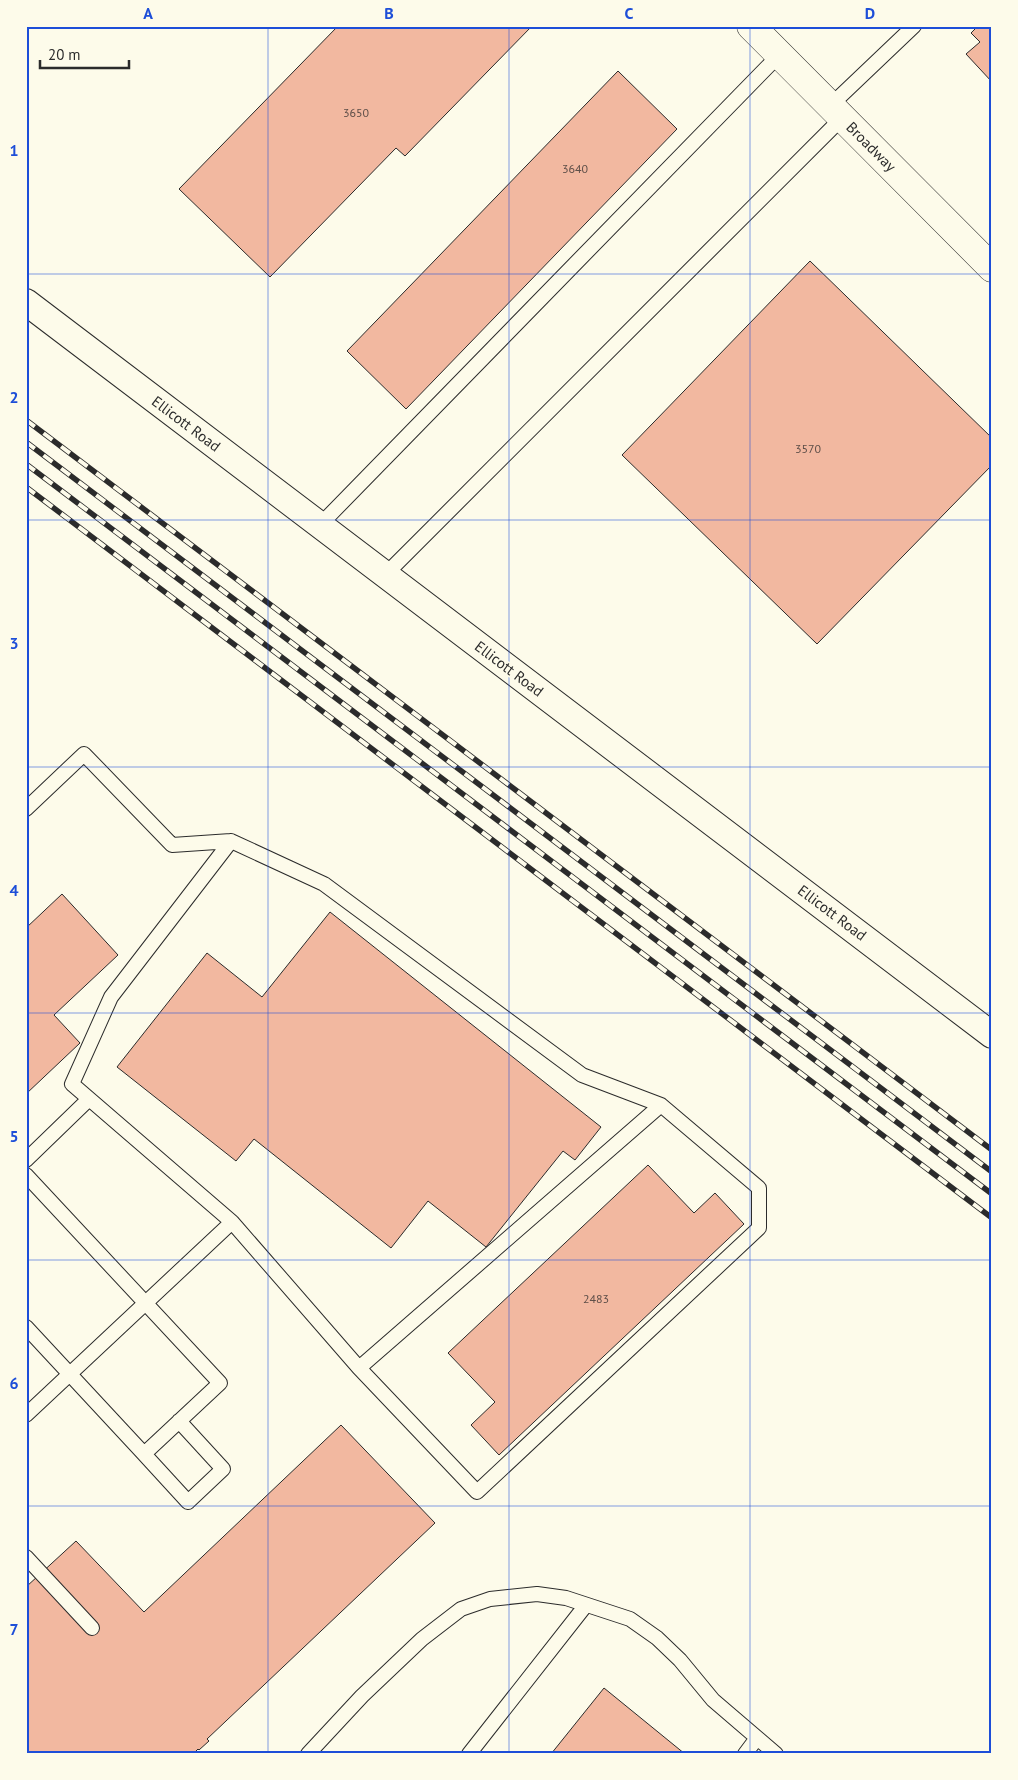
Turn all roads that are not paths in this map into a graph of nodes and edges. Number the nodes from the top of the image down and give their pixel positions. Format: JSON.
{"nodes":[{"id":1,"x":750,"y":26,"type":"edge"},
{"id":2,"x":914,"y":26,"type":"edge"},
{"id":3,"x":779,"y":55,"type":"junction"},
{"id":4,"x":836,"y":112,"type":"junction"},
{"id":5,"x":992,"y":268,"type":"edge"},
{"id":6,"x":26,"y":302,"type":"edge"},
{"id":7,"x":320,"y":525,"type":"junction"},
{"id":8,"x":385,"y":575,"type":"junction"},
{"id":9,"x":26,"y":809,"type":"edge"},
{"id":10,"x":230,"y":841,"type":"junction"},
{"id":11,"x":992,"y":1035,"type":"edge"},
{"id":12,"x":89,"y":1099,"type":"junction"},
{"id":13,"x":661,"y":1105,"type":"junction"},
{"id":14,"x":26,"y":1160,"type":"edge"},
{"id":15,"x":26,"y":1175,"type":"edge"},
{"id":16,"x":232,"y":1222,"type":"junction"},
{"id":17,"x":146,"y":1302,"type":"junction"},
{"id":18,"x":26,"y":1327,"type":"edge"},
{"id":19,"x":358,"y":1368,"type":"junction"},
{"id":20,"x":69,"y":1374,"type":"junction"},
{"id":21,"x":26,"y":1415,"type":"edge"},
{"id":22,"x":179,"y":1421,"type":"junction"},
{"id":23,"x":144,"y":1454,"type":"junction"},
{"id":24,"x":26,"y":1557,"type":"edge"},
{"id":25,"x":586,"y":1605,"type":"junction"},
{"id":26,"x":92,"y":1628,"type":"dead end"},
{"id":27,"x":757,"y":1738,"type":"junction"},
{"id":28,"x":308,"y":1754,"type":"edge"},
{"id":29,"x":469,"y":1754,"type":"edge"},
{"id":30,"x":745,"y":1754,"type":"edge"},
{"id":31,"x":776,"y":1754,"type":"edge"}],
"edges":[{"from":1,"to":3,"type":"highway","name":"Broadway"},
{"from":2,"to":4,"type":"lane"},
{"from":3,"to":4,"type":"highway","name":"Broadway"},
{"from":3,"to":7,"type":"lane"},
{"from":4,"to":5,"type":"highway","name":"Broadway"},
{"from":4,"to":8,"type":"lane"},
{"from":6,"to":7,"type":"street","name":"Ellicott Road"},
{"from":7,"to":8,"type":"street","name":"Ellicott Road"},
{"from":8,"to":11,"type":"street","name":"Ellicott Road"},
{"from":9,"to":10,"type":"lane"},
{"from":10,"to":12,"type":"lane"},
{"from":10,"to":13,"type":"lane"},
{"from":12,"to":14,"type":"lane"},
{"from":12,"to":16,"type":"lane"},
{"from":13,"to":19,"type":"lane"},
{"from":13,"to":19,"type":"lane"},
{"from":15,"to":17,"type":"lane"},
{"from":16,"to":17,"type":"lane"},
{"from":16,"to":19,"type":"lane"},
{"from":17,"to":20,"type":"lane"},
{"from":17,"to":22,"type":"lane"},
{"from":18,"to":20,"type":"lane"},
{"from":20,"to":21,"type":"lane"},
{"from":20,"to":23,"type":"lane"},
{"from":22,"to":23,"type":"lane"},
{"from":22,"to":23,"type":"lane"},
{"from":24,"to":26,"type":"lane"},
{"from":25,"to":27,"type":"lane"},
{"from":25,"to":28,"type":"lane"},
{"from":25,"to":29,"type":"lane"},
{"from":27,"to":30,"type":"lane"},
{"from":27,"to":31,"type":"lane"}]}
